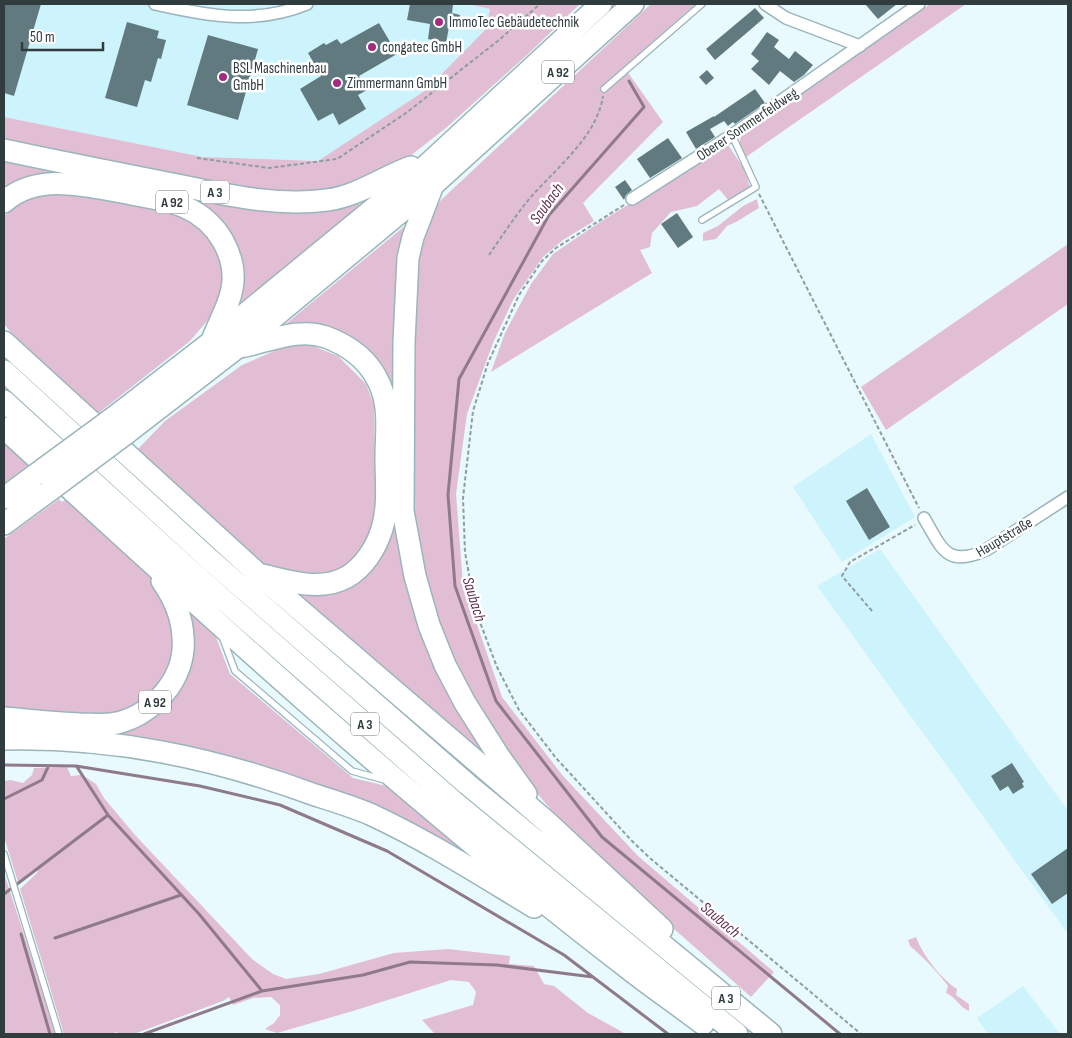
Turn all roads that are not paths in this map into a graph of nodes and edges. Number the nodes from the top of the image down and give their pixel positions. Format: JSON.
{"nodes":[{"id":1,"x":154,"y":4,"type":"edge"},
{"id":2,"x":307,"y":4,"type":"edge"},
{"id":3,"x":600,"y":4,"type":"edge"},
{"id":4,"x":634,"y":4,"type":"edge"},
{"id":5,"x":702,"y":4,"type":"edge"},
{"id":6,"x":765,"y":4,"type":"edge"},
{"id":7,"x":919,"y":4,"type":"edge"},
{"id":8,"x":860,"y":46,"type":"junction"},
{"id":9,"x":604,"y":89,"type":"road end"},
{"id":10,"x":732,"y":135,"type":"junction"},
{"id":11,"x":4,"y":150,"type":"edge"},
{"id":12,"x":429,"y":163,"type":"junction"},
{"id":13,"x":433,"y":185,"type":"junction"},
{"id":14,"x":632,"y":199,"type":"road end"},
{"id":15,"x":4,"y":202,"type":"edge"},
{"id":16,"x":702,"y":220,"type":"dead end"},
{"id":17,"x":5,"y":342,"type":"edge"},
{"id":18,"x":210,"y":343,"type":"junction"},
{"id":19,"x":238,"y":347,"type":"junction"},
{"id":20,"x":4,"y":371,"type":"edge"},
{"id":21,"x":4,"y":401,"type":"edge"},
{"id":22,"x":121,"y":425,"type":"junction"},
{"id":23,"x":4,"y":428,"type":"edge"},
{"id":24,"x":4,"y":498,"type":"edge"},
{"id":25,"x":1068,"y":498,"type":"edge"},
{"id":26,"x":924,"y":518,"type":"road end"},
{"id":27,"x":4,"y":524,"type":"edge"},
{"id":28,"x":149,"y":562,"type":"junction"},
{"id":29,"x":257,"y":573,"type":"junction"},
{"id":30,"x":4,"y":718,"type":"edge"},
{"id":31,"x":4,"y":739,"type":"edge"},
{"id":32,"x":547,"y":822,"type":"junction"},
{"id":33,"x":4,"y":854,"type":"edge"},
{"id":34,"x":576,"y":928,"type":"junction"},
{"id":35,"x":681,"y":961,"type":"junction"},
{"id":36,"x":59,"y":1034,"type":"edge"},
{"id":37,"x":717,"y":1034,"type":"edge"},
{"id":38,"x":737,"y":1034,"type":"edge"},
{"id":39,"x":770,"y":1034,"type":"edge"}],
"edges":[{"from":1,"to":2,"type":"street"},
{"from":3,"to":12,"type":"highway","number":"A 92"},
{"from":4,"to":13,"type":"highway","number":"A 92"},
{"from":5,"to":9,"type":"lane"},
{"from":6,"to":8,"type":"street"},
{"from":7,"to":8,"type":"street","name":"Oberer Sommerfeldweg"},
{"from":8,"to":10,"type":"street","name":"Oberer Sommerfeldweg"},
{"from":10,"to":14,"type":"street","name":"Oberer Sommerfeldweg"},
{"from":10,"to":16,"type":"lane"},
{"from":11,"to":12,"type":"highway","number":"A 3"},
{"from":12,"to":18,"type":"highway","number":"A 92"},
{"from":13,"to":19,"type":"highway","number":"A 92"},
{"from":13,"to":32,"type":"highway","number":"A 92"},
{"from":15,"to":18,"type":"highway","number":"A 92"},
{"from":17,"to":29,"type":"highway","number":"A 3"},
{"from":18,"to":22,"type":"highway","number":"A 92"},
{"from":19,"to":22,"type":"highway","number":"A 92"},
{"from":19,"to":29,"type":"highway","number":"A 3"},
{"from":20,"to":35,"type":"highway","number":"A 3"},
{"from":21,"to":38,"type":"highway","number":"A 3"},
{"from":22,"to":24,"type":"highway","number":"A 92","bridge":true},
{"from":22,"to":27,"type":"highway","number":"A 92","bridge":true},
{"from":23,"to":28,"type":"highway","number":"A 3"},
{"from":25,"to":26,"type":"street","name":"Hauptstraße"},
{"from":28,"to":30,"type":"highway","number":"A 92"},
{"from":28,"to":34,"type":"highway","number":"A 3"},
{"from":29,"to":32,"type":"highway","number":"A 3"},
{"from":31,"to":34,"type":"highway","number":"A 3"},
{"from":32,"to":35,"type":"highway","number":"A 3"},
{"from":33,"to":36,"type":"lane"},
{"from":34,"to":37,"type":"highway","number":"A 3"},
{"from":35,"to":39,"type":"highway","number":"A 3"}]}
